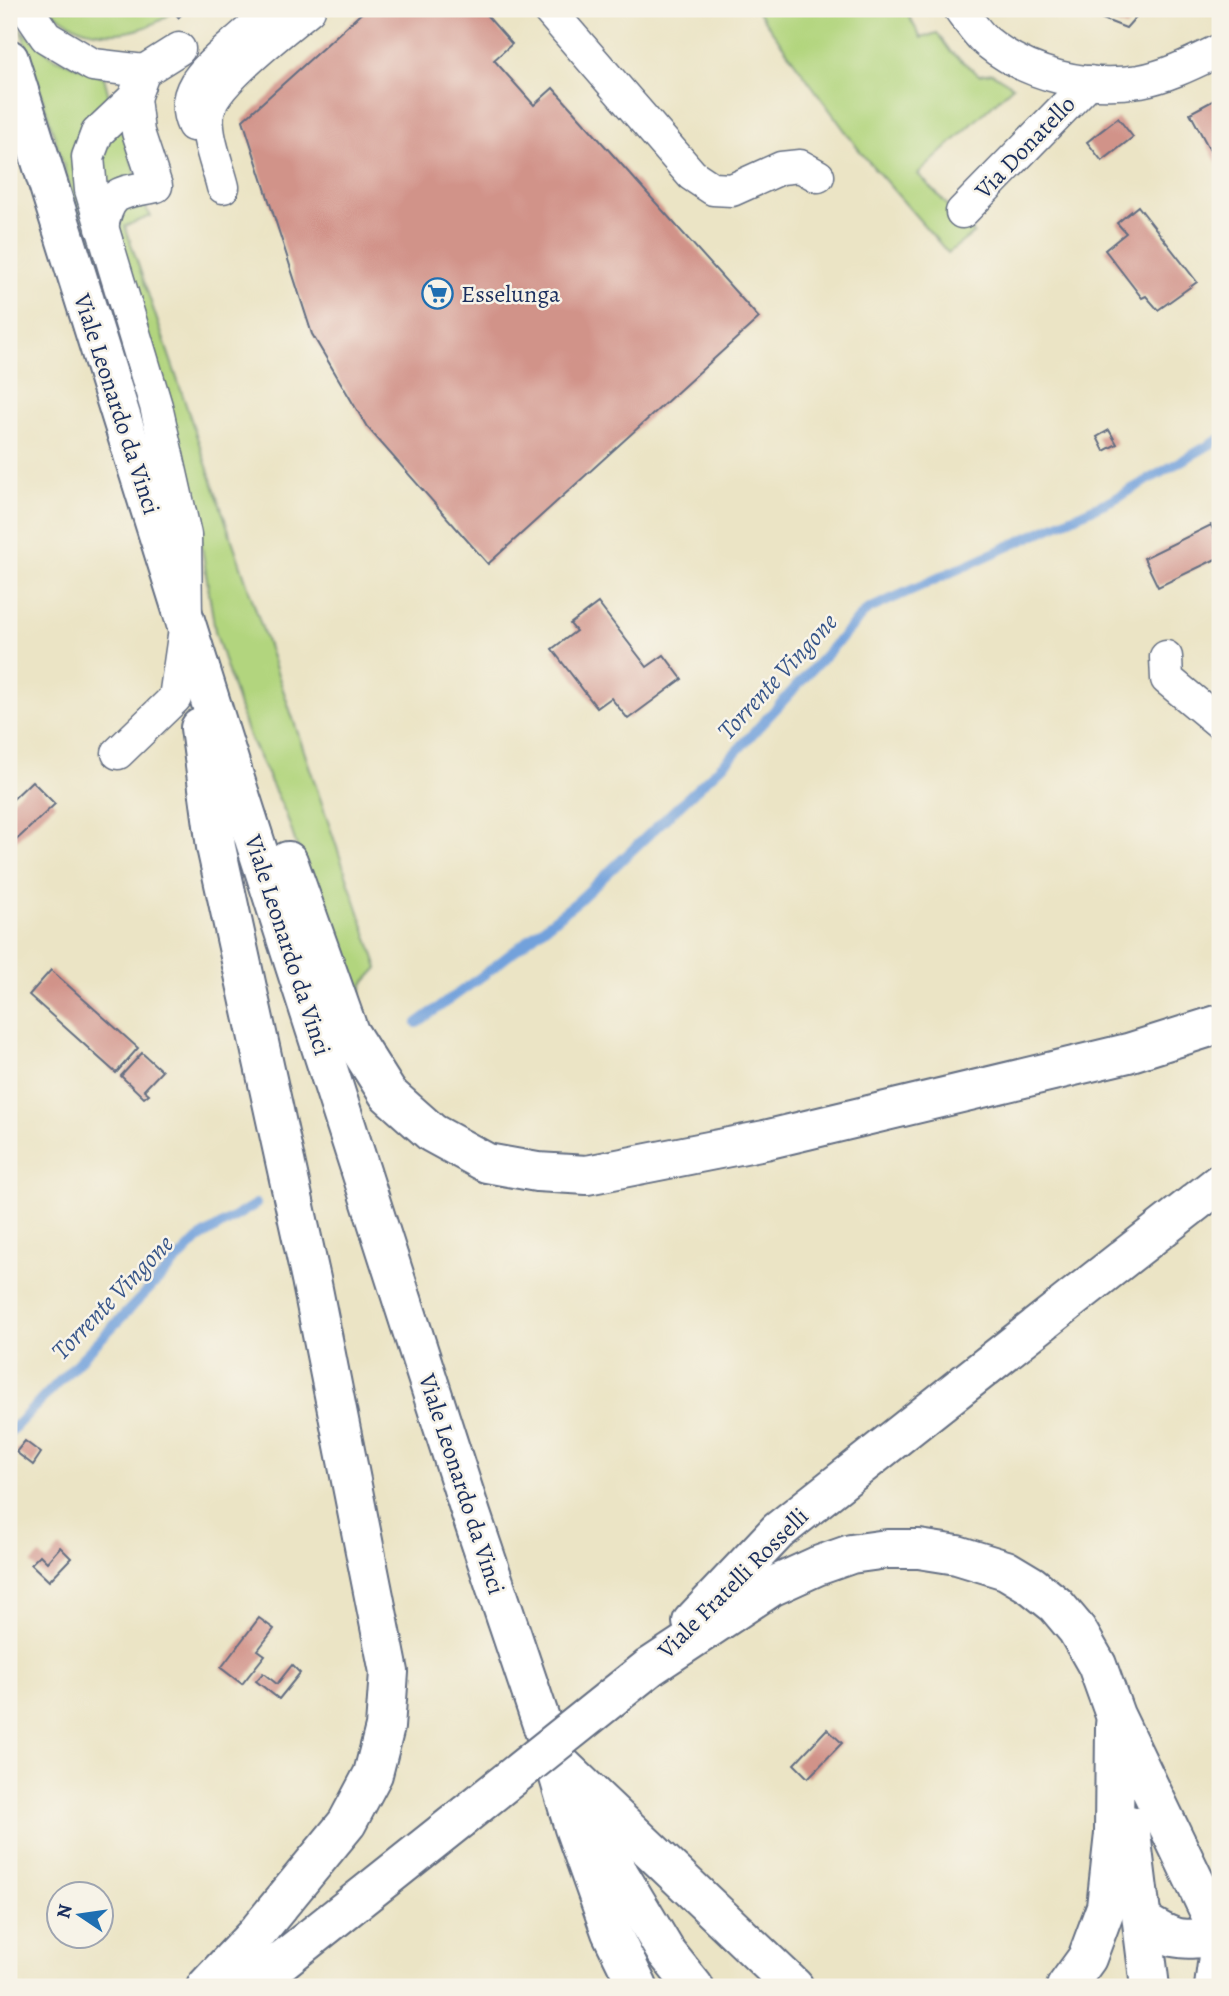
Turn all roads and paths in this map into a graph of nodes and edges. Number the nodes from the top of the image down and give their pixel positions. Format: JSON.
{"nodes":[{"id":1,"x":27,"y":9,"type":"edge"},
{"id":2,"x":186,"y":9,"type":"edge"},
{"id":3,"x":274,"y":9,"type":"edge"},
{"id":4,"x":309,"y":9,"type":"edge"},
{"id":5,"x":548,"y":9,"type":"edge"},
{"id":6,"x":960,"y":9,"type":"edge"},
{"id":7,"x":174,"y":37,"type":"joint"},
{"id":8,"x":1220,"y":50,"type":"edge"},
{"id":9,"x":11,"y":80,"type":"edge"},
{"id":10,"x":1089,"y":82,"type":"junction"},
{"id":11,"x":139,"y":85,"type":"junction"},
{"id":12,"x":818,"y":176,"type":"dead end"},
{"id":13,"x":962,"y":212,"type":"dead end"},
{"id":14,"x":102,"y":228,"type":"junction"},
{"id":15,"x":186,"y":622,"type":"junction"},
{"id":16,"x":1166,"y":657,"type":"dead end"},
{"id":17,"x":1220,"y":723,"type":"edge"},
{"id":18,"x":118,"y":753,"type":"dead end"},
{"id":19,"x":232,"y":770,"type":"junction"},
{"id":20,"x":1220,"y":1024,"type":"edge"},
{"id":21,"x":1220,"y":1184,"type":"edge"},
{"id":22,"x":650,"y":1667,"type":"junction"},
{"id":23,"x":1115,"y":1716,"type":"junction"},
{"id":24,"x":553,"y":1757,"type":"junction"},
{"id":25,"x":574,"y":1828,"type":"junction"},
{"id":26,"x":1143,"y":1921,"type":"junction"},
{"id":27,"x":1220,"y":1935,"type":"edge"},
{"id":28,"x":1220,"y":1941,"type":"edge"},
{"id":29,"x":206,"y":1987,"type":"edge"},
{"id":30,"x":248,"y":1987,"type":"edge"},
{"id":31,"x":638,"y":1987,"type":"edge"},
{"id":32,"x":694,"y":1987,"type":"edge"},
{"id":33,"x":794,"y":1987,"type":"edge"},
{"id":34,"x":1066,"y":1987,"type":"edge"},
{"id":35,"x":1150,"y":1987,"type":"edge"},
{"id":36,"x":1214,"y":1987,"type":"edge"}],
"edges":[{"from":1,"to":11,"type":"street"},
{"from":2,"to":7,"type":"path"},
{"from":3,"to":4,"type":"street"},
{"from":5,"to":12,"type":"street"},
{"from":6,"to":10,"type":"street","name":"Via Donatello"},
{"from":7,"to":11,"type":"street"},
{"from":8,"to":10,"type":"street","name":"Via Donatello"},
{"from":9,"to":15,"type":"main road","name":"Viale Leonardo da Vinci"},
{"from":10,"to":13,"type":"street","name":"Via Donatello"},
{"from":11,"to":14,"type":"street"},
{"from":11,"to":14,"type":"street"},
{"from":14,"to":15,"type":"street"},
{"from":15,"to":18,"type":"street"},
{"from":15,"to":19,"type":"main road","name":"Viale Leonardo da Vinci"},
{"from":15,"to":29,"type":"main road"},
{"from":16,"to":17,"type":"street"},
{"from":19,"to":20,"type":"main road"},
{"from":19,"to":24,"type":"main road","name":"Viale Leonardo da Vinci"},
{"from":21,"to":22,"type":"main road","name":"Viale Fratelli Rosselli"},
{"from":22,"to":23,"type":"main road"},
{"from":22,"to":30,"type":"main road","name":"Viale Fratelli Rosselli","bridge":true},
{"from":23,"to":26,"type":"main road"},
{"from":23,"to":27,"type":"main road"},
{"from":23,"to":34,"type":"main road"},
{"from":24,"to":25,"type":"main road","name":"Viale Leonardo da Vinci"},
{"from":24,"to":33,"type":"main road"},
{"from":25,"to":31,"type":"main road","name":"Viale Leonardo da Vinci"},
{"from":25,"to":32,"type":"main road","name":"Viale Leonardo da Vinci"},
{"from":26,"to":27,"type":"main road"},
{"from":26,"to":35,"type":"main road"},
{"from":28,"to":36,"type":"main road"}]}
